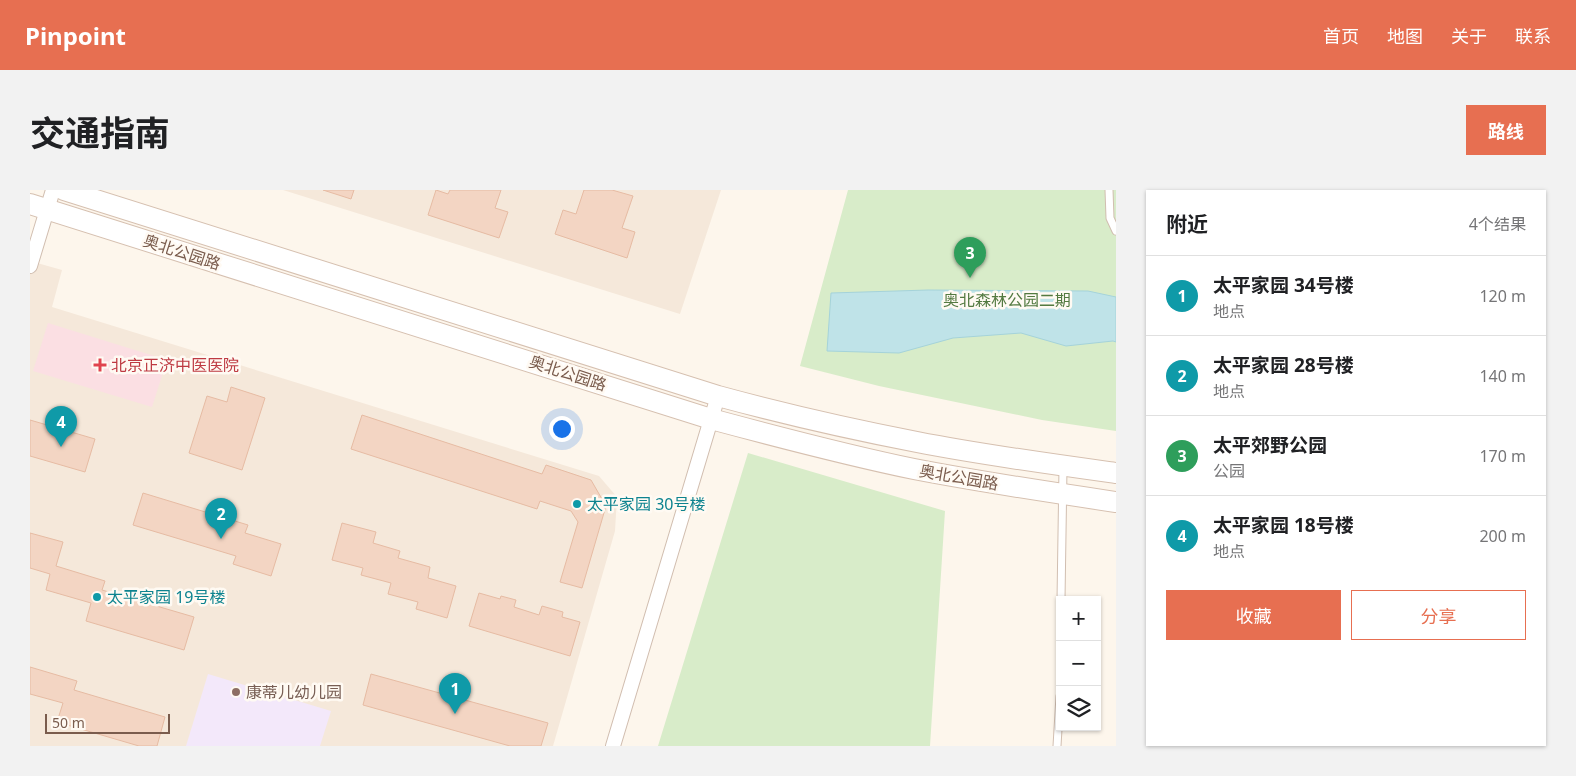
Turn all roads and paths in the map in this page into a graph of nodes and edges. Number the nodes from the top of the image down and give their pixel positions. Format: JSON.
{"nodes":[{"id":1,"x":52,"y":190,"type":"edge"},
{"id":2,"x":64,"y":190,"type":"edge"},
{"id":3,"x":1110,"y":190,"type":"edge"},
{"id":4,"x":38,"y":206,"type":"edge"},
{"id":5,"x":1116,"y":231,"type":"edge"},
{"id":6,"x":30,"y":266,"type":"edge"},
{"id":7,"x":718,"y":396,"type":"junction"},
{"id":8,"x":711,"y":418,"type":"junction"},
{"id":9,"x":1063,"y":466,"type":"junction"},
{"id":10,"x":1116,"y":473,"type":"edge"},
{"id":11,"x":1063,"y":494,"type":"junction"},
{"id":12,"x":1116,"y":502,"type":"edge"},
{"id":13,"x":1061,"y":596,"type":"edge"},
{"id":14,"x":1058,"y":731,"type":"edge"},
{"id":15,"x":612,"y":746,"type":"edge"},
{"id":16,"x":1057,"y":746,"type":"edge"}],
"edges":[{"from":1,"to":4,"type":"street"},
{"from":2,"to":7,"type":"main road","name":"奥北公园路"},
{"from":3,"to":5,"type":"lane"},
{"from":4,"to":6,"type":"street"},
{"from":4,"to":8,"type":"main road","name":"奥北公园路"},
{"from":7,"to":8,"type":"street"},
{"from":7,"to":9,"type":"main road","name":"奥北公园路"},
{"from":8,"to":11,"type":"main road","name":"奥北公园路"},
{"from":8,"to":15,"type":"street"},
{"from":9,"to":10,"type":"main road","name":"奥北公园路"},
{"from":9,"to":11,"type":"lane"},
{"from":11,"to":12,"type":"main road","name":"奥北公园路"},
{"from":11,"to":13,"type":"lane"},
{"from":14,"to":16,"type":"lane"}]}
